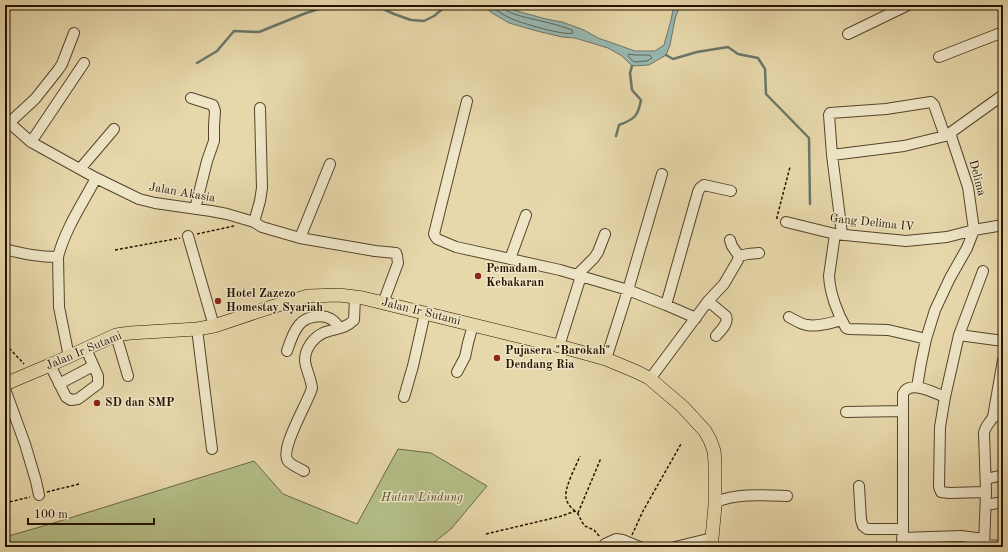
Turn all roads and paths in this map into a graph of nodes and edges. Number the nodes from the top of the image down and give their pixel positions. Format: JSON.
{"nodes":[{"id":1,"x":908,"y":5,"type":"edge"},
{"id":2,"x":1003,"y":32,"type":"edge"},
{"id":3,"x":74,"y":33,"type":"dead end"},
{"id":4,"x":848,"y":34,"type":"dead end"},
{"id":5,"x":939,"y":57,"type":"dead end"},
{"id":6,"x":84,"y":64,"type":"dead end"},
{"id":7,"x":1003,"y":95,"type":"edge"},
{"id":8,"x":191,"y":98,"type":"dead end"},
{"id":9,"x":467,"y":101,"type":"dead end"},
{"id":10,"x":260,"y":108,"type":"dead end"},
{"id":11,"x":7,"y":121,"type":"edge"},
{"id":12,"x":114,"y":129,"type":"dead end"},
{"id":13,"x":947,"y":135,"type":"junction"},
{"id":14,"x":31,"y":142,"type":"junction"},
{"id":15,"x":832,"y":155,"type":"junction"},
{"id":16,"x":330,"y":164,"type":"dead end"},
{"id":17,"x":790,"y":167,"type":"dead end"},
{"id":18,"x":80,"y":170,"type":"junction"},
{"id":19,"x":662,"y":174,"type":"dead end"},
{"id":20,"x":96,"y":178,"type":"junction"},
{"id":21,"x":731,"y":191,"type":"dead end"},
{"id":22,"x":194,"y":209,"type":"junction"},
{"id":23,"x":526,"y":215,"type":"dead end"},
{"id":24,"x":254,"y":222,"type":"junction"},
{"id":25,"x":786,"y":222,"type":"joint"},
{"id":26,"x":1003,"y":225,"type":"edge"},
{"id":27,"x":974,"y":230,"type":"junction"},
{"id":28,"x":605,"y":234,"type":"dead end"},
{"id":29,"x":839,"y":234,"type":"junction"},
{"id":30,"x":188,"y":236,"type":"dead end"},
{"id":31,"x":300,"y":238,"type":"junction"},
{"id":32,"x":730,"y":240,"type":"dead end"},
{"id":33,"x":5,"y":249,"type":"edge"},
{"id":34,"x":759,"y":253,"type":"dead end"},
{"id":35,"x":739,"y":256,"type":"junction"},
{"id":36,"x":58,"y":257,"type":"junction"},
{"id":37,"x":510,"y":259,"type":"junction"},
{"id":38,"x":983,"y":270,"type":"dead end"},
{"id":39,"x":579,"y":276,"type":"junction"},
{"id":40,"x":628,"y":290,"type":"junction"},
{"id":41,"x":356,"y":297,"type":"junction"},
{"id":42,"x":708,"y":301,"type":"junction"},
{"id":43,"x":383,"y":303,"type":"junction"},
{"id":44,"x":666,"y":305,"type":"junction"},
{"id":45,"x":425,"y":313,"type":"junction"},
{"id":46,"x":789,"y":317,"type":"dead end"},
{"id":47,"x":696,"y":318,"type":"junction"},
{"id":48,"x":841,"y":320,"type":"junction"},
{"id":49,"x":473,"y":325,"type":"junction"},
{"id":50,"x":214,"y":326,"type":"junction"},
{"id":51,"x":197,"y":328,"type":"junction"},
{"id":52,"x":340,"y":328,"type":"junction"},
{"id":53,"x":116,"y":335,"type":"junction"},
{"id":54,"x":959,"y":335,"type":"junction"},
{"id":55,"x":716,"y":336,"type":"dead end"},
{"id":56,"x":926,"y":339,"type":"junction"},
{"id":57,"x":1003,"y":342,"type":"edge"},
{"id":58,"x":5,"y":346,"type":"edge"},
{"id":59,"x":560,"y":346,"type":"junction"},
{"id":60,"x":86,"y":349,"type":"junction"},
{"id":61,"x":287,"y":351,"type":"dead end"},
{"id":62,"x":68,"y":357,"type":"junction"},
{"id":63,"x":606,"y":359,"type":"junction"},
{"id":64,"x":1003,"y":360,"type":"edge"},
{"id":65,"x":50,"y":365,"type":"junction"},
{"id":66,"x":93,"y":366,"type":"junction"},
{"id":67,"x":32,"y":372,"type":"junction"},
{"id":68,"x":457,"y":372,"type":"dead end"},
{"id":69,"x":128,"y":376,"type":"dead end"},
{"id":70,"x":650,"y":379,"type":"junction"},
{"id":71,"x":5,"y":384,"type":"edge"},
{"id":72,"x":59,"y":384,"type":"junction"},
{"id":73,"x":917,"y":387,"type":"junction"},
{"id":74,"x":5,"y":389,"type":"edge"},
{"id":75,"x":404,"y":397,"type":"dead end"},
{"id":76,"x":945,"y":397,"type":"junction"},
{"id":77,"x":903,"y":411,"type":"junction"},
{"id":78,"x":846,"y":412,"type":"dead end"},
{"id":79,"x":998,"y":416,"type":"edge"},
{"id":80,"x":681,"y":444,"type":"dead end"},
{"id":81,"x":212,"y":449,"type":"dead end"},
{"id":82,"x":580,"y":456,"type":"dead end"},
{"id":83,"x":601,"y":458,"type":"dead end"},
{"id":84,"x":304,"y":471,"type":"dead end"},
{"id":85,"x":1003,"y":475,"type":"edge"},
{"id":86,"x":986,"y":479,"type":"junction"},
{"id":87,"x":79,"y":484,"type":"dead end"},
{"id":88,"x":859,"y":486,"type":"dead end"},
{"id":89,"x":986,"y":492,"type":"junction"},
{"id":90,"x":39,"y":495,"type":"junction"},
{"id":91,"x":787,"y":496,"type":"dead end"},
{"id":92,"x":715,"y":502,"type":"junction"},
{"id":93,"x":1003,"y":502,"type":"edge"},
{"id":94,"x":5,"y":503,"type":"edge"},
{"id":95,"x":986,"y":505,"type":"junction"},
{"id":96,"x":575,"y":511,"type":"junction"},
{"id":97,"x":578,"y":514,"type":"junction"},
{"id":98,"x":486,"y":534,"type":"dead end"},
{"id":99,"x":902,"y":538,"type":"edge"},
{"id":100,"x":629,"y":542,"type":"junction"},
{"id":101,"x":712,"y":542,"type":"edge"},
{"id":102,"x":984,"y":544,"type":"edge"},
{"id":103,"x":605,"y":545,"type":"edge"},
{"id":104,"x":1003,"y":546,"type":"edge"},
{"id":105,"x":640,"y":547,"type":"edge"},
{"id":106,"x":675,"y":547,"type":"edge"}],
"edges":[{"from":1,"to":4,"type":"street"},
{"from":2,"to":5,"type":"street"},
{"from":3,"to":11,"type":"street"},
{"from":6,"to":14,"type":"street"},
{"from":7,"to":13,"type":"street"},
{"from":8,"to":22,"type":"street"},
{"from":9,"to":37,"type":"street"},
{"from":10,"to":24,"type":"street"},
{"from":11,"to":14,"type":"street","name":"Jalan Akasia"},
{"from":12,"to":18,"type":"street"},
{"from":13,"to":15,"type":"street"},
{"from":13,"to":15,"type":"street","name":"Delima"},
{"from":13,"to":27,"type":"street","name":"Delima"},
{"from":14,"to":18,"type":"street","name":"Jalan Akasia"},
{"from":15,"to":29,"type":"street"},
{"from":16,"to":31,"type":"street"},
{"from":17,"to":25,"type":"path"},
{"from":18,"to":20,"type":"street","name":"Jalan Akasia"},
{"from":19,"to":40,"type":"street"},
{"from":20,"to":22,"type":"street","name":"Jalan Akasia"},
{"from":20,"to":36,"type":"street"},
{"from":21,"to":44,"type":"street"},
{"from":22,"to":24,"type":"street","name":"Jalan Akasia"},
{"from":23,"to":37,"type":"street"},
{"from":24,"to":31,"type":"street","name":"Jalan Akasia"},
{"from":25,"to":29,"type":"street","name":"Gang Delima IV"},
{"from":26,"to":27,"type":"street","name":"Gang Delima IV"},
{"from":27,"to":29,"type":"street","name":"Gang Delima IV"},
{"from":27,"to":56,"type":"street"},
{"from":28,"to":39,"type":"street"},
{"from":29,"to":48,"type":"street"},
{"from":30,"to":50,"type":"street"},
{"from":31,"to":43,"type":"street","name":"Jalan Akasia"},
{"from":32,"to":35,"type":"street"},
{"from":33,"to":36,"type":"street"},
{"from":34,"to":35,"type":"street"},
{"from":35,"to":42,"type":"street"},
{"from":36,"to":62,"type":"street"},
{"from":37,"to":39,"type":"street"},
{"from":38,"to":54,"type":"street"},
{"from":39,"to":40,"type":"street"},
{"from":39,"to":59,"type":"street"},
{"from":40,"to":44,"type":"street"},
{"from":40,"to":63,"type":"street"},
{"from":41,"to":43,"type":"main road","name":"Jalan Ir Sutami"},
{"from":41,"to":50,"type":"main road","name":"Jalan Ir Sutami"},
{"from":41,"to":52,"type":"street"},
{"from":42,"to":47,"type":"street"},
{"from":42,"to":55,"type":"street"},
{"from":43,"to":45,"type":"main road","name":"Jalan Ir Sutami"},
{"from":44,"to":47,"type":"street"},
{"from":45,"to":49,"type":"main road","name":"Jalan Ir Sutami"},
{"from":45,"to":75,"type":"street"},
{"from":46,"to":48,"type":"street"},
{"from":47,"to":70,"type":"street"},
{"from":48,"to":56,"type":"street"},
{"from":49,"to":59,"type":"main road","name":"Jalan Ir Sutami"},
{"from":49,"to":68,"type":"street"},
{"from":50,"to":51,"type":"main road","name":"Jalan Ir Sutami"},
{"from":51,"to":53,"type":"main road","name":"Jalan Ir Sutami"},
{"from":51,"to":81,"type":"street"},
{"from":52,"to":61,"type":"street"},
{"from":52,"to":84,"type":"street"},
{"from":53,"to":60,"type":"main road","name":"Jalan Ir Sutami"},
{"from":53,"to":69,"type":"street"},
{"from":54,"to":57,"type":"street"},
{"from":54,"to":76,"type":"street"},
{"from":56,"to":73,"type":"street"},
{"from":58,"to":67,"type":"path"},
{"from":59,"to":63,"type":"main road","name":"Jalan Ir Sutami"},
{"from":60,"to":62,"type":"main road","name":"Jalan Ir Sutami"},
{"from":60,"to":66,"type":"street"},
{"from":62,"to":65,"type":"main road","name":"Jalan Ir Sutami"},
{"from":63,"to":70,"type":"main road","name":"Jalan Ir Sutami"},
{"from":64,"to":79,"type":"street"},
{"from":65,"to":67,"type":"main road","name":"Jalan Ir Sutami"},
{"from":65,"to":72,"type":"street"},
{"from":66,"to":72,"type":"street"},
{"from":66,"to":72,"type":"street"},
{"from":67,"to":71,"type":"main road","name":"Jalan Ir Sutami"},
{"from":70,"to":92,"type":"main road","name":"Jalan Ir Sutami"},
{"from":73,"to":76,"type":"street"},
{"from":73,"to":77,"type":"street"},
{"from":74,"to":90,"type":"street"},
{"from":76,"to":89,"type":"street"},
{"from":77,"to":78,"type":"street"},
{"from":77,"to":99,"type":"street"},
{"from":79,"to":86,"type":"street"},
{"from":80,"to":100,"type":"path"},
{"from":82,"to":96,"type":"path"},
{"from":83,"to":97,"type":"path"},
{"from":85,"to":86,"type":"street"},
{"from":86,"to":89,"type":"street"},
{"from":87,"to":90,"type":"path"},
{"from":88,"to":99,"type":"street"},
{"from":89,"to":95,"type":"street"},
{"from":90,"to":94,"type":"path"},
{"from":91,"to":92,"type":"street"},
{"from":92,"to":101,"type":"main road","name":"Jalan Ir Sutami"},
{"from":93,"to":95,"type":"street"},
{"from":95,"to":102,"type":"street"},
{"from":96,"to":97,"type":"path"},
{"from":96,"to":98,"type":"path"},
{"from":97,"to":103,"type":"path"},
{"from":99,"to":102,"type":"street"},
{"from":100,"to":103,"type":"street"},
{"from":100,"to":105,"type":"street"},
{"from":101,"to":106,"type":"street"},
{"from":102,"to":104,"type":"street"}]}
